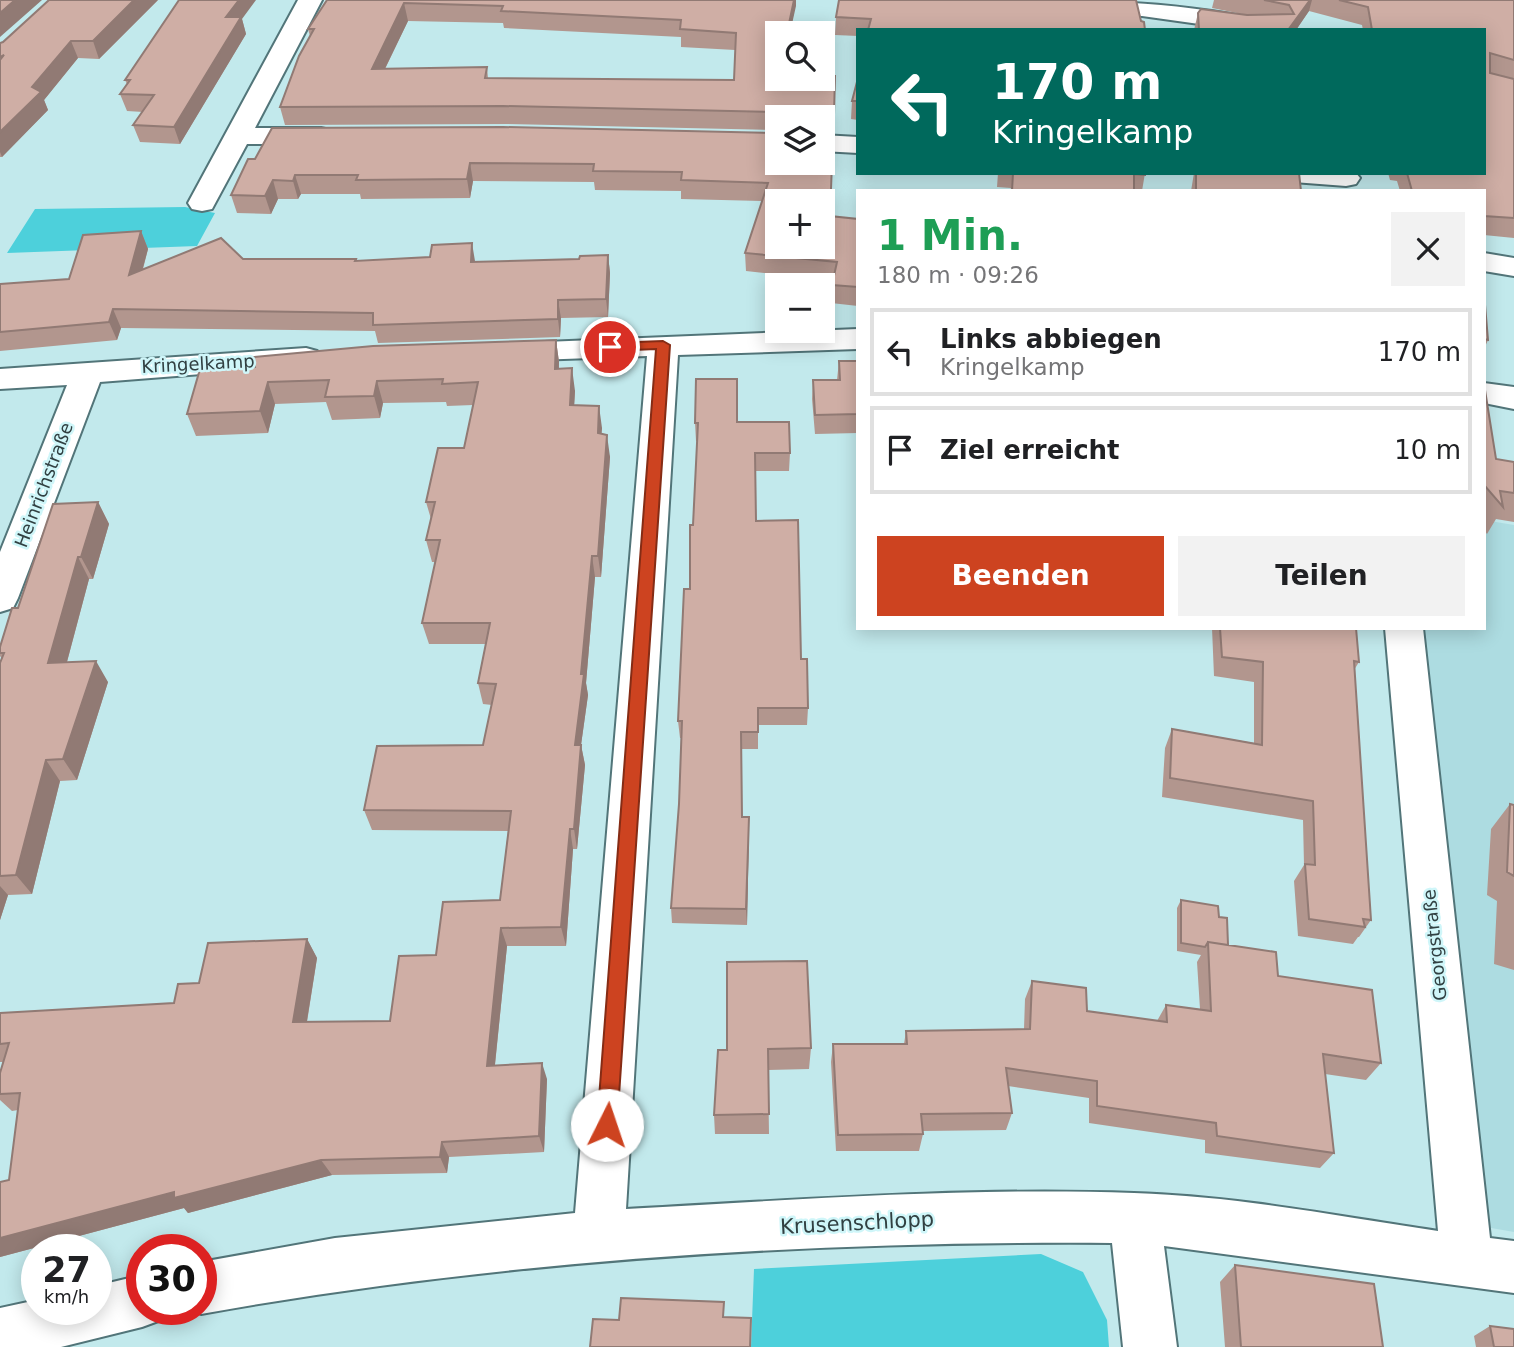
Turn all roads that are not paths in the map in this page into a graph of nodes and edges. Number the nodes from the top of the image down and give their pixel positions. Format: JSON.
{"nodes":[{"id":1,"x":310,"y":0,"type":"edge"},
{"id":2,"x":1007,"y":0,"type":"edge"},
{"id":3,"x":1265,"y":28,"type":"edge"},
{"id":4,"x":239,"y":136,"type":"junction"},
{"id":5,"x":346,"y":136,"type":"edge"},
{"id":6,"x":835,"y":144,"type":"edge"},
{"id":7,"x":856,"y":145,"type":"edge"},
{"id":8,"x":1296,"y":175,"type":"edge"},
{"id":9,"x":1346,"y":181,"type":"edge"},
{"id":10,"x":202,"y":203,"type":"dead end"},
{"id":11,"x":1486,"y":262,"type":"edge"},
{"id":12,"x":1514,"y":267,"type":"edge"},
{"id":13,"x":856,"y":339,"type":"edge"},
{"id":14,"x":663,"y":345,"type":"junction"},
{"id":15,"x":470,"y":352,"type":"edge"},
{"id":16,"x":332,"y":358,"type":"edge"},
{"id":17,"x":88,"y":372,"type":"junction"},
{"id":18,"x":0,"y":379,"type":"edge"},
{"id":19,"x":1486,"y":393,"type":"edge"},
{"id":20,"x":1514,"y":398,"type":"edge"},
{"id":21,"x":0,"y":598,"type":"edge"},
{"id":22,"x":1404,"y":630,"type":"edge"},
{"id":23,"x":1135,"y":1218,"type":"junction"},
{"id":24,"x":599,"y":1236,"type":"junction"},
{"id":25,"x":1490,"y":1264,"type":"edge"},
{"id":26,"x":217,"y":1284,"type":"edge"},
{"id":27,"x":126,"y":1305,"type":"edge"},
{"id":28,"x":0,"y":1335,"type":"edge"},
{"id":29,"x":1150,"y":1347,"type":"edge"}],
"edges":[{"from":1,"to":4,"type":"street"},
{"from":2,"to":3,"type":"street"},
{"from":4,"to":5,"type":"street"},
{"from":4,"to":10,"type":"street"},
{"from":6,"to":7,"type":"street"},
{"from":8,"to":9,"type":"street"},
{"from":11,"to":12,"type":"street"},
{"from":13,"to":14,"type":"street"},
{"from":14,"to":15,"type":"street"},
{"from":14,"to":24,"type":"street"},
{"from":16,"to":17,"type":"street","name":"Kringelkamp"},
{"from":17,"to":18,"type":"street","name":"Kringelkamp"},
{"from":17,"to":21,"type":"street","name":"Heinrichstraße"},
{"from":19,"to":20,"type":"street"},
{"from":22,"to":25,"type":"street","name":"Georgstraße"},
{"from":23,"to":24,"type":"street","name":"Krusenschlopp"},
{"from":23,"to":25,"type":"street","name":"Krusenschlopp"},
{"from":23,"to":29,"type":"street"},
{"from":24,"to":26,"type":"street","name":"Krusenschlopp"},
{"from":27,"to":28,"type":"street"}]}
